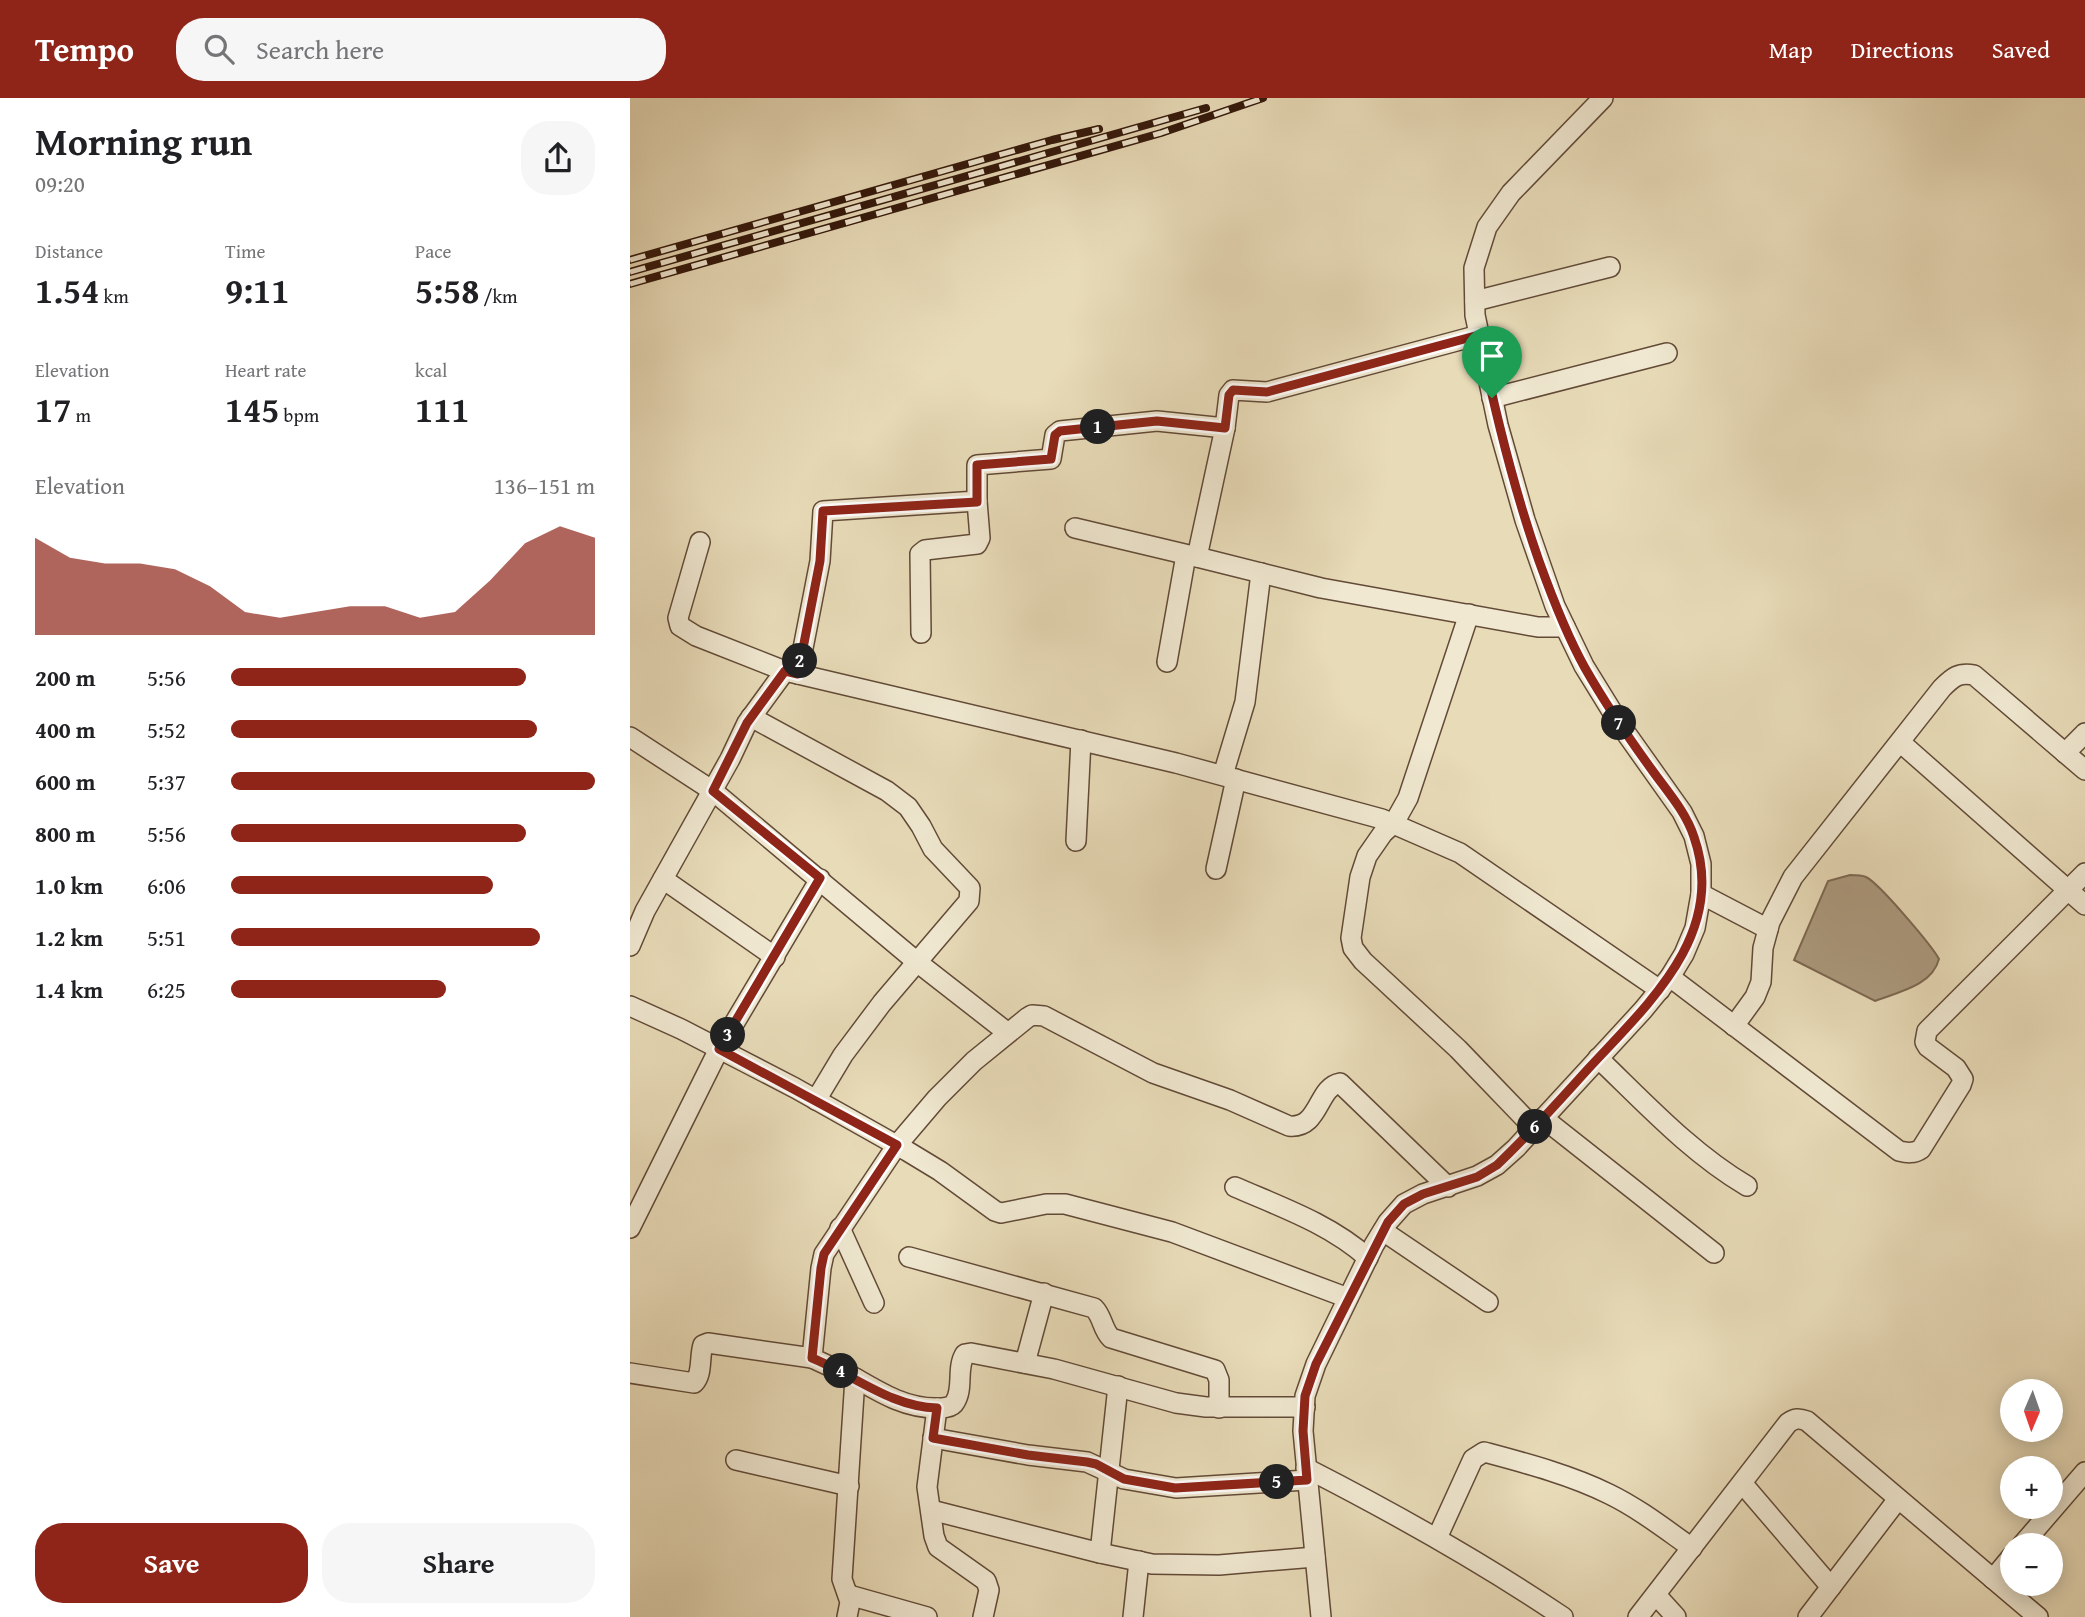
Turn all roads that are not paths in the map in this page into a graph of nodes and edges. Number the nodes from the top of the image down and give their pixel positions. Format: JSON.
{"nodes":[{"id":1,"x":1603,"y":98,"type":"edge"},
{"id":2,"x":1610,"y":267,"type":"dead end"},
{"id":3,"x":1475,"y":301,"type":"junction"},
{"id":4,"x":1479,"y":335,"type":"junction"},
{"id":5,"x":1667,"y":353,"type":"dead end"},
{"id":6,"x":1492,"y":398,"type":"junction"},
{"id":7,"x":1225,"y":428,"type":"junction"},
{"id":8,"x":977,"y":502,"type":"junction"},
{"id":9,"x":1075,"y":528,"type":"dead end"},
{"id":10,"x":699,"y":542,"type":"dead end"},
{"id":11,"x":1192,"y":556,"type":"junction"},
{"id":12,"x":1261,"y":573,"type":"junction"},
{"id":13,"x":1469,"y":614,"type":"junction"},
{"id":14,"x":1565,"y":627,"type":"junction"},
{"id":15,"x":921,"y":633,"type":"dead end"},
{"id":16,"x":1167,"y":662,"type":"dead end"},
{"id":17,"x":791,"y":672,"type":"junction"},
{"id":18,"x":751,"y":717,"type":"junction"},
{"id":19,"x":2085,"y":733,"type":"edge"},
{"id":20,"x":630,"y":737,"type":"edge"},
{"id":21,"x":1082,"y":740,"type":"junction"},
{"id":22,"x":1900,"y":741,"type":"junction"},
{"id":23,"x":2065,"y":753,"type":"junction"},
{"id":24,"x":2085,"y":770,"type":"edge"},
{"id":25,"x":1230,"y":777,"type":"junction"},
{"id":26,"x":713,"y":791,"type":"junction"},
{"id":27,"x":1394,"y":823,"type":"junction"},
{"id":28,"x":1076,"y":841,"type":"dead end"},
{"id":29,"x":1216,"y":869,"type":"dead end"},
{"id":30,"x":2085,"y":873,"type":"edge"},
{"id":31,"x":820,"y":878,"type":"junction"},
{"id":32,"x":663,"y":879,"type":"junction"},
{"id":33,"x":2068,"y":890,"type":"junction"},
{"id":34,"x":1701,"y":894,"type":"junction"},
{"id":35,"x":2085,"y":905,"type":"edge"},
{"id":36,"x":1768,"y":929,"type":"junction"},
{"id":37,"x":630,"y":946,"type":"edge"},
{"id":38,"x":775,"y":957,"type":"junction"},
{"id":39,"x":917,"y":962,"type":"junction"},
{"id":40,"x":1665,"y":983,"type":"junction"},
{"id":41,"x":630,"y":1006,"type":"edge"},
{"id":42,"x":1734,"y":1026,"type":"junction"},
{"id":43,"x":1008,"y":1033,"type":"junction"},
{"id":44,"x":719,"y":1049,"type":"junction"},
{"id":45,"x":1598,"y":1058,"type":"junction"},
{"id":46,"x":816,"y":1100,"type":"junction"},
{"id":47,"x":1539,"y":1123,"type":"junction"},
{"id":48,"x":897,"y":1145,"type":"junction"},
{"id":49,"x":1748,"y":1186,"type":"dead end"},
{"id":50,"x":1235,"y":1187,"type":"dead end"},
{"id":51,"x":1448,"y":1187,"type":"junction"},
{"id":52,"x":630,"y":1228,"type":"edge"},
{"id":53,"x":840,"y":1228,"type":"junction"},
{"id":54,"x":1383,"y":1231,"type":"junction"},
{"id":55,"x":1714,"y":1253,"type":"dead end"},
{"id":56,"x":909,"y":1257,"type":"dead end"},
{"id":57,"x":1368,"y":1258,"type":"junction"},
{"id":58,"x":1044,"y":1293,"type":"junction"},
{"id":59,"x":1348,"y":1298,"type":"junction"},
{"id":60,"x":1488,"y":1302,"type":"dead end"},
{"id":61,"x":874,"y":1303,"type":"dead end"},
{"id":62,"x":812,"y":1358,"type":"junction"},
{"id":63,"x":1025,"y":1363,"type":"junction"},
{"id":64,"x":630,"y":1373,"type":"edge"},
{"id":65,"x":855,"y":1378,"type":"junction"},
{"id":66,"x":1118,"y":1386,"type":"junction"},
{"id":67,"x":1305,"y":1407,"type":"junction"},
{"id":68,"x":937,"y":1408,"type":"junction"},
{"id":69,"x":1219,"y":1408,"type":"junction"},
{"id":70,"x":933,"y":1438,"type":"junction"},
{"id":71,"x":736,"y":1460,"type":"dead end"},
{"id":72,"x":2085,"y":1472,"type":"edge"},
{"id":73,"x":1109,"y":1473,"type":"junction"},
{"id":74,"x":1306,"y":1474,"type":"junction"},
{"id":75,"x":1742,"y":1483,"type":"junction"},
{"id":76,"x":849,"y":1486,"type":"junction"},
{"id":77,"x":1898,"y":1499,"type":"junction"},
{"id":78,"x":931,"y":1510,"type":"junction"},
{"id":79,"x":2032,"y":1533,"type":"edge"},
{"id":80,"x":1437,"y":1538,"type":"junction"},
{"id":81,"x":1692,"y":1548,"type":"junction"},
{"id":82,"x":1100,"y":1553,"type":"junction"},
{"id":83,"x":1315,"y":1557,"type":"junction"},
{"id":84,"x":1139,"y":1562,"type":"junction"},
{"id":85,"x":2000,"y":1571,"type":"edge"},
{"id":86,"x":1993,"y":1579,"type":"junction"},
{"id":87,"x":1831,"y":1587,"type":"junction"},
{"id":88,"x":849,"y":1595,"type":"junction"},
{"id":89,"x":1656,"y":1595,"type":"junction"},
{"id":90,"x":846,"y":1617,"type":"edge"},
{"id":91,"x":927,"y":1617,"type":"edge"},
{"id":92,"x":983,"y":1617,"type":"edge"},
{"id":93,"x":1133,"y":1617,"type":"edge"},
{"id":94,"x":1321,"y":1617,"type":"edge"},
{"id":95,"x":1563,"y":1617,"type":"edge"},
{"id":96,"x":1639,"y":1617,"type":"edge"},
{"id":97,"x":1676,"y":1617,"type":"edge"},
{"id":98,"x":1808,"y":1617,"type":"edge"},
{"id":99,"x":2038,"y":1617,"type":"edge"}],
"edges":[{"from":1,"to":3,"type":"street"},
{"from":2,"to":3,"type":"street"},
{"from":3,"to":4,"type":"street"},
{"from":4,"to":6,"type":"street"},
{"from":4,"to":7,"type":"street"},
{"from":5,"to":6,"type":"street"},
{"from":6,"to":14,"type":"street"},
{"from":7,"to":8,"type":"street"},
{"from":7,"to":11,"type":"street"},
{"from":8,"to":15,"type":"street"},
{"from":8,"to":17,"type":"street"},
{"from":9,"to":11,"type":"street"},
{"from":10,"to":17,"type":"street"},
{"from":11,"to":12,"type":"street"},
{"from":11,"to":16,"type":"street"},
{"from":12,"to":13,"type":"street"},
{"from":12,"to":25,"type":"street"},
{"from":13,"to":14,"type":"street"},
{"from":13,"to":27,"type":"street"},
{"from":14,"to":34,"type":"street"},
{"from":17,"to":18,"type":"street"},
{"from":17,"to":21,"type":"street"},
{"from":18,"to":26,"type":"street"},
{"from":18,"to":39,"type":"street"},
{"from":19,"to":23,"type":"street"},
{"from":20,"to":26,"type":"street"},
{"from":21,"to":25,"type":"street"},
{"from":21,"to":28,"type":"street"},
{"from":22,"to":23,"type":"street"},
{"from":22,"to":33,"type":"street"},
{"from":22,"to":36,"type":"street"},
{"from":23,"to":24,"type":"street"},
{"from":25,"to":27,"type":"street"},
{"from":25,"to":29,"type":"street"},
{"from":26,"to":31,"type":"street"},
{"from":26,"to":32,"type":"street"},
{"from":27,"to":40,"type":"street"},
{"from":27,"to":47,"type":"street"},
{"from":30,"to":33,"type":"street"},
{"from":31,"to":38,"type":"street"},
{"from":31,"to":39,"type":"street"},
{"from":32,"to":37,"type":"street"},
{"from":32,"to":38,"type":"street"},
{"from":33,"to":35,"type":"street"},
{"from":33,"to":42,"type":"street"},
{"from":34,"to":36,"type":"street"},
{"from":34,"to":40,"type":"street"},
{"from":36,"to":42,"type":"street"},
{"from":38,"to":44,"type":"street"},
{"from":39,"to":43,"type":"street"},
{"from":39,"to":46,"type":"street"},
{"from":40,"to":42,"type":"street"},
{"from":40,"to":45,"type":"street"},
{"from":41,"to":44,"type":"street"},
{"from":43,"to":48,"type":"street"},
{"from":43,"to":51,"type":"street"},
{"from":44,"to":46,"type":"street"},
{"from":44,"to":52,"type":"street"},
{"from":45,"to":47,"type":"street"},
{"from":45,"to":49,"type":"street"},
{"from":46,"to":48,"type":"street"},
{"from":47,"to":51,"type":"street"},
{"from":47,"to":55,"type":"street"},
{"from":48,"to":53,"type":"street"},
{"from":48,"to":59,"type":"street"},
{"from":50,"to":57,"type":"street"},
{"from":51,"to":54,"type":"street"},
{"from":53,"to":61,"type":"street"},
{"from":53,"to":62,"type":"street"},
{"from":54,"to":57,"type":"street"},
{"from":54,"to":60,"type":"street"},
{"from":56,"to":58,"type":"street"},
{"from":57,"to":59,"type":"street"},
{"from":58,"to":63,"type":"street"},
{"from":58,"to":69,"type":"street"},
{"from":59,"to":67,"type":"street"},
{"from":62,"to":64,"type":"street"},
{"from":62,"to":65,"type":"street"},
{"from":63,"to":66,"type":"street"},
{"from":63,"to":68,"type":"street"},
{"from":65,"to":68,"type":"street"},
{"from":65,"to":76,"type":"street"},
{"from":66,"to":69,"type":"street"},
{"from":66,"to":73,"type":"street"},
{"from":67,"to":69,"type":"street"},
{"from":67,"to":74,"type":"street"},
{"from":68,"to":70,"type":"street"},
{"from":70,"to":73,"type":"street"},
{"from":70,"to":78,"type":"street"},
{"from":71,"to":76,"type":"street"},
{"from":72,"to":79,"type":"street"},
{"from":73,"to":74,"type":"street"},
{"from":73,"to":82,"type":"street"},
{"from":74,"to":80,"type":"street"},
{"from":74,"to":83,"type":"street"},
{"from":75,"to":77,"type":"street"},
{"from":75,"to":81,"type":"street"},
{"from":75,"to":87,"type":"street"},
{"from":76,"to":88,"type":"street"},
{"from":77,"to":86,"type":"street"},
{"from":77,"to":87,"type":"street"},
{"from":78,"to":82,"type":"street"},
{"from":78,"to":92,"type":"street"},
{"from":80,"to":81,"type":"street"},
{"from":80,"to":95,"type":"street"},
{"from":81,"to":89,"type":"street"},
{"from":82,"to":84,"type":"street"},
{"from":83,"to":84,"type":"street"},
{"from":83,"to":94,"type":"street"},
{"from":84,"to":93,"type":"street"},
{"from":85,"to":86,"type":"street"},
{"from":86,"to":99,"type":"street"},
{"from":87,"to":98,"type":"street"},
{"from":88,"to":90,"type":"street"},
{"from":88,"to":91,"type":"street"},
{"from":89,"to":96,"type":"street"},
{"from":89,"to":97,"type":"street"}]}
